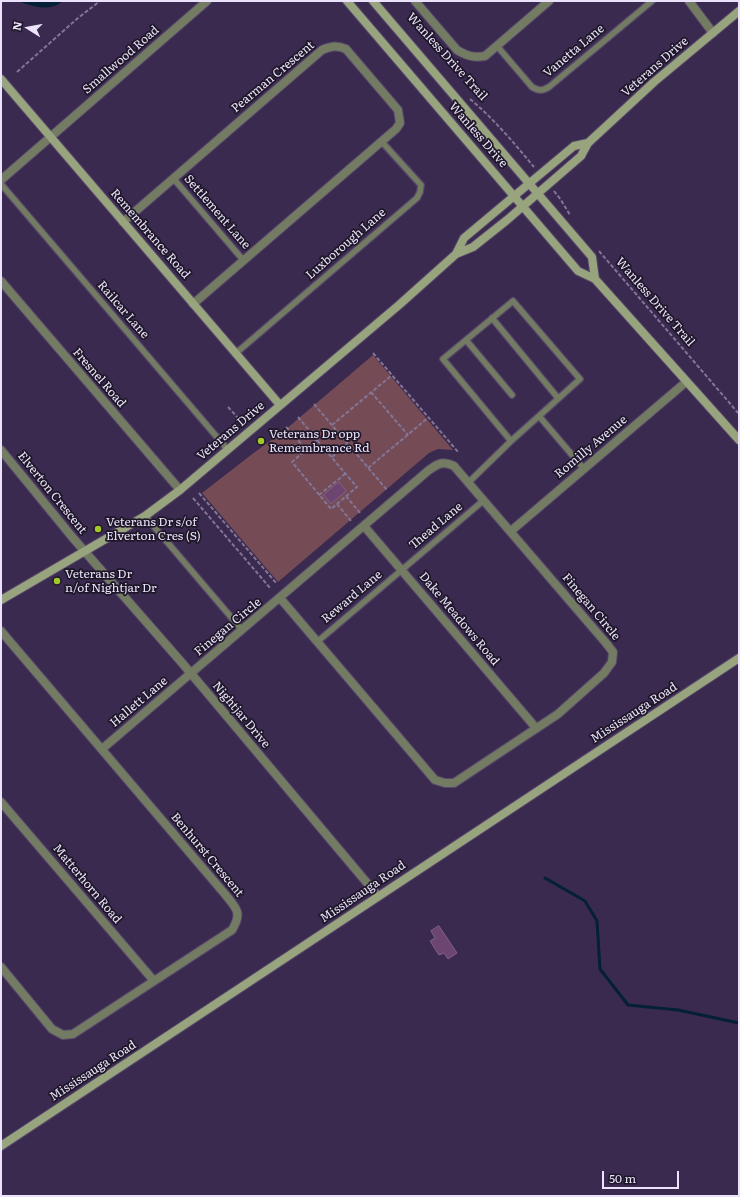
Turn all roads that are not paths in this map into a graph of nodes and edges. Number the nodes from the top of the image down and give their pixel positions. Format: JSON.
{"nodes":[{"id":1,"x":207,"y":1,"type":"edge"},
{"id":2,"x":347,"y":1,"type":"edge"},
{"id":3,"x":373,"y":1,"type":"edge"},
{"id":4,"x":415,"y":1,"type":"edge"},
{"id":5,"x":549,"y":1,"type":"edge"},
{"id":6,"x":652,"y":1,"type":"edge"},
{"id":7,"x":689,"y":1,"type":"edge"},
{"id":8,"x":739,"y":11,"type":"edge"},
{"id":9,"x":713,"y":33,"type":"junction"},
{"id":10,"x":497,"y":46,"type":"junction"},
{"id":11,"x":1,"y":79,"type":"edge"},
{"id":12,"x":51,"y":138,"type":"junction"},
{"id":13,"x":382,"y":142,"type":"junction"},
{"id":14,"x":588,"y":143,"type":"junction"},
{"id":15,"x":174,"y":178,"type":"junction"},
{"id":16,"x":1,"y":180,"type":"edge"},
{"id":17,"x":1,"y":184,"type":"edge"},
{"id":18,"x":529,"y":184,"type":"junction"},
{"id":19,"x":537,"y":193,"type":"junction"},
{"id":20,"x":514,"y":196,"type":"junction"},
{"id":21,"x":523,"y":206,"type":"junction"},
{"id":22,"x":123,"y":222,"type":"junction"},
{"id":23,"x":456,"y":254,"type":"junction"},
{"id":24,"x":244,"y":261,"type":"junction"},
{"id":25,"x":595,"y":279,"type":"junction"},
{"id":26,"x":1,"y":281,"type":"edge"},
{"id":27,"x":193,"y":304,"type":"junction"},
{"id":28,"x":492,"y":318,"type":"junction"},
{"id":29,"x":466,"y":340,"type":"junction"},
{"id":30,"x":235,"y":354,"type":"junction"},
{"id":31,"x":686,"y":382,"type":"junction"},
{"id":32,"x":512,"y":395,"type":"dead end"},
{"id":33,"x":558,"y":398,"type":"junction"},
{"id":34,"x":280,"y":405,"type":"junction"},
{"id":35,"x":539,"y":416,"type":"junction"},
{"id":36,"x":739,"y":440,"type":"edge"},
{"id":37,"x":511,"y":441,"type":"junction"},
{"id":38,"x":1,"y":450,"type":"edge"},
{"id":39,"x":228,"y":450,"type":"junction"},
{"id":40,"x":584,"y":469,"type":"junction"},
{"id":41,"x":469,"y":482,"type":"junction"},
{"id":42,"x":180,"y":490,"type":"junction"},
{"id":43,"x":484,"y":500,"type":"junction"},
{"id":44,"x":145,"y":516,"type":"junction"},
{"id":45,"x":364,"y":526,"type":"junction"},
{"id":46,"x":511,"y":531,"type":"junction"},
{"id":47,"x":85,"y":552,"type":"junction"},
{"id":48,"x":401,"y":570,"type":"junction"},
{"id":49,"x":280,"y":598,"type":"junction"},
{"id":50,"x":1,"y":600,"type":"edge"},
{"id":51,"x":1,"y":630,"type":"edge"},
{"id":52,"x":242,"y":630,"type":"junction"},
{"id":53,"x":317,"y":642,"type":"junction"},
{"id":54,"x":739,"y":658,"type":"edge"},
{"id":55,"x":190,"y":674,"type":"junction"},
{"id":56,"x":536,"y":728,"type":"junction"},
{"id":57,"x":102,"y":749,"type":"junction"},
{"id":58,"x":1,"y":802,"type":"edge"},
{"id":59,"x":378,"y":896,"type":"junction"},
{"id":60,"x":1,"y":967,"type":"edge"},
{"id":61,"x":154,"y":981,"type":"junction"},
{"id":62,"x":1,"y":1146,"type":"edge"}],
"edges":[{"from":1,"to":12,"type":"street","name":"Smallwood Road"},
{"from":2,"to":20,"type":"main road","name":"Wanless Drive"},
{"from":3,"to":18,"type":"main road","name":"Wanless Drive"},
{"from":4,"to":10,"type":"street"},
{"from":5,"to":10,"type":"street"},
{"from":6,"to":10,"type":"lane","name":"Vanetta Lane"},
{"from":7,"to":9,"type":"street"},
{"from":8,"to":9,"type":"main road","name":"Veterans Drive"},
{"from":9,"to":14,"type":"main road","name":"Veterans Drive"},
{"from":11,"to":12,"type":"main road","name":"Remembrance Road"},
{"from":12,"to":16,"type":"street"},
{"from":12,"to":22,"type":"main road","name":"Remembrance Road"},
{"from":13,"to":15,"type":"street","name":"Pearman Crescent"},
{"from":13,"to":24,"type":"street","name":"Pearman Crescent"},
{"from":13,"to":30,"type":"lane","name":"Luxborough Lane"},
{"from":14,"to":18,"type":"main road","name":"Veterans Drive"},
{"from":14,"to":19,"type":"main road","name":"Veterans Drive"},
{"from":15,"to":22,"type":"street","name":"Pearman Crescent"},
{"from":15,"to":24,"type":"lane","name":"Settlement Lane"},
{"from":17,"to":39,"type":"lane","name":"Railcar Lane"},
{"from":18,"to":19,"type":"main road","name":"Wanless Drive"},
{"from":18,"to":20,"type":"main road","name":"Veterans Drive"},
{"from":19,"to":21,"type":"main road","name":"Veterans Drive"},
{"from":19,"to":25,"type":"main road","name":"Wanless Drive"},
{"from":20,"to":21,"type":"main road","name":"Wanless Drive"},
{"from":20,"to":23,"type":"main road","name":"Veterans Drive"},
{"from":21,"to":23,"type":"main road","name":"Veterans Drive"},
{"from":21,"to":25,"type":"main road","name":"Wanless Drive"},
{"from":22,"to":27,"type":"main road","name":"Remembrance Road"},
{"from":23,"to":34,"type":"main road","name":"Veterans Drive"},
{"from":24,"to":27,"type":"street","name":"Pearman Crescent"},
{"from":25,"to":31,"type":"main road","name":"Wanless Drive"},
{"from":26,"to":42,"type":"street","name":"Fresnel Road"},
{"from":27,"to":30,"type":"main road","name":"Remembrance Road"},
{"from":28,"to":29,"type":"lane"},
{"from":28,"to":33,"type":"lane"},
{"from":28,"to":33,"type":"lane"},
{"from":29,"to":32,"type":"lane"},
{"from":29,"to":37,"type":"lane"},
{"from":30,"to":34,"type":"main road","name":"Remembrance Road"},
{"from":31,"to":36,"type":"main road","name":"Wanless Drive"},
{"from":31,"to":40,"type":"street","name":"Romilly Avenue"},
{"from":33,"to":35,"type":"lane"},
{"from":34,"to":39,"type":"main road","name":"Veterans Drive"},
{"from":35,"to":37,"type":"lane"},
{"from":35,"to":40,"type":"lane"},
{"from":37,"to":41,"type":"lane"},
{"from":38,"to":47,"type":"street","name":"Elverton Crescent"},
{"from":39,"to":42,"type":"main road","name":"Veterans Drive"},
{"from":40,"to":46,"type":"street","name":"Romilly Avenue"},
{"from":41,"to":43,"type":"street","name":"Finegan Circle"},
{"from":41,"to":45,"type":"street","name":"Finegan Circle"},
{"from":42,"to":44,"type":"main road","name":"Veterans Drive"},
{"from":43,"to":46,"type":"street","name":"Finegan Circle"},
{"from":43,"to":48,"type":"lane","name":"Thead Lane"},
{"from":44,"to":47,"type":"main road","name":"Veterans Drive"},
{"from":44,"to":52,"type":"lane"},
{"from":45,"to":48,"type":"street","name":"Dake Meadows Road"},
{"from":45,"to":49,"type":"street","name":"Finegan Circle"},
{"from":46,"to":56,"type":"street","name":"Finegan Circle"},
{"from":47,"to":50,"type":"main road","name":"Veterans Drive"},
{"from":47,"to":55,"type":"street","name":"Nightjar Drive"},
{"from":48,"to":53,"type":"lane","name":"Reward Lane"},
{"from":48,"to":56,"type":"street","name":"Dake Meadows Road"},
{"from":49,"to":52,"type":"street","name":"Finegan Circle"},
{"from":49,"to":53,"type":"street","name":"Finegan Circle"},
{"from":51,"to":57,"type":"street","name":"Benhurst Crescent"},
{"from":52,"to":55,"type":"street","name":"Finegan Circle"},
{"from":53,"to":56,"type":"street","name":"Finegan Circle"},
{"from":54,"to":59,"type":"main road","name":"Mississauga Road"},
{"from":55,"to":57,"type":"street","name":"Hallett Lane"},
{"from":55,"to":59,"type":"street","name":"Nightjar Drive"},
{"from":57,"to":61,"type":"street","name":"Benhurst Crescent"},
{"from":58,"to":61,"type":"street","name":"Matterhorn Road"},
{"from":59,"to":62,"type":"main road","name":"Mississauga Road"},
{"from":60,"to":61,"type":"street","name":"Benhurst Crescent"}]}
